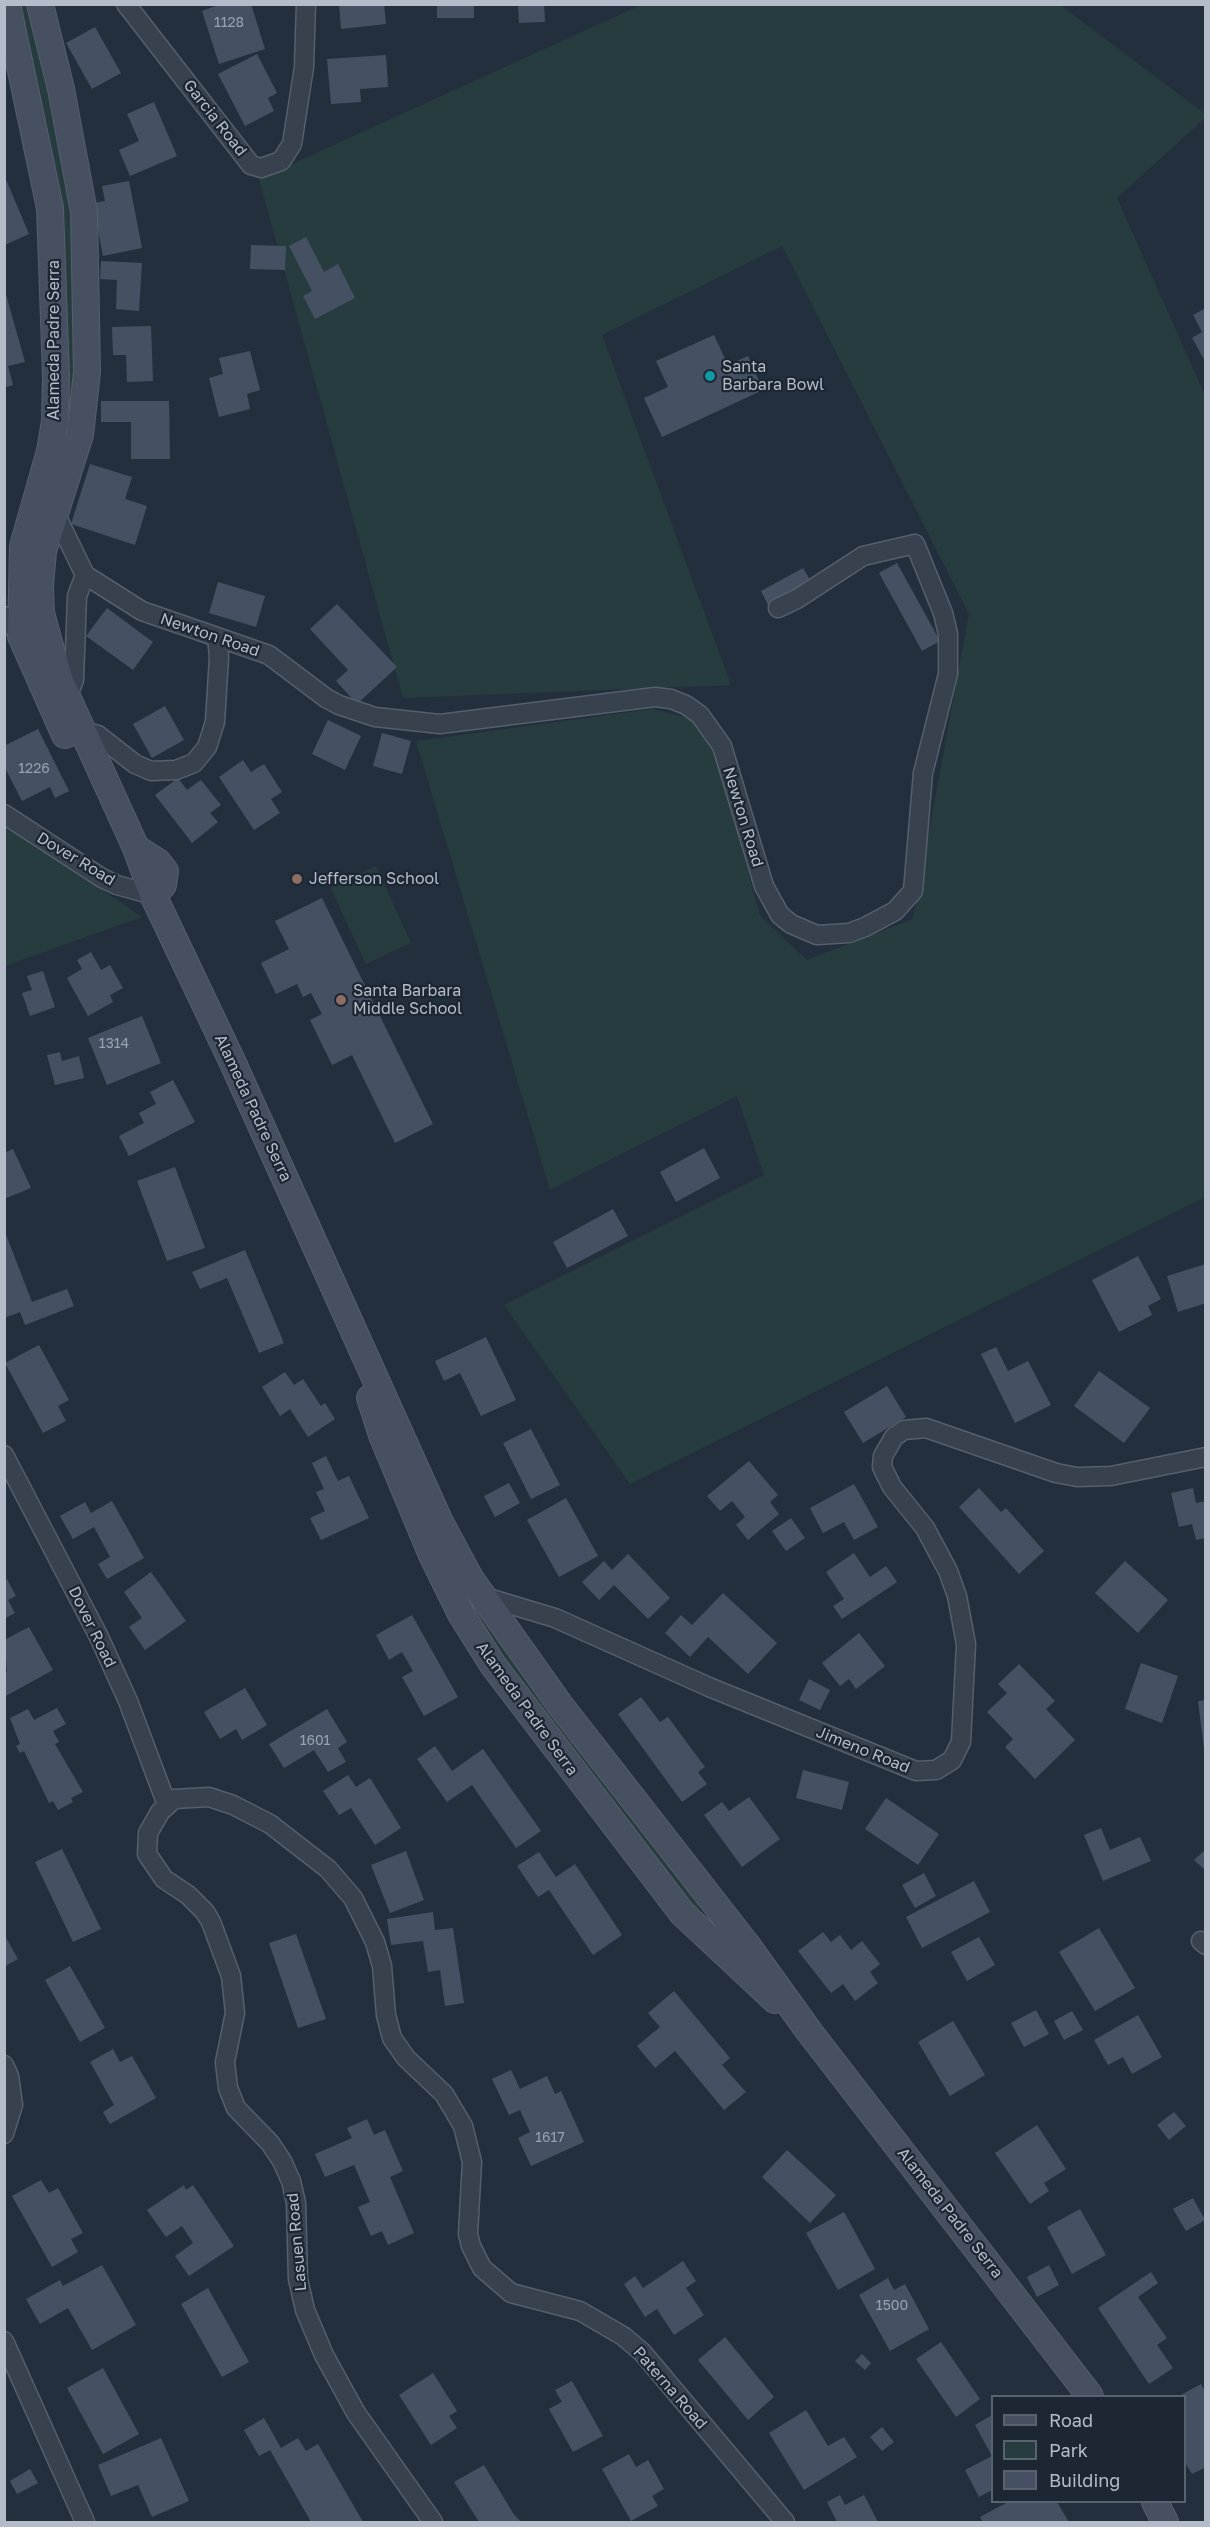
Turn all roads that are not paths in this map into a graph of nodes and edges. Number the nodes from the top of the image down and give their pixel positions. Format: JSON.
{"nodes":[{"id":1,"x":7,"y":4,"type":"edge"},
{"id":2,"x":40,"y":4,"type":"edge"},
{"id":3,"x":126,"y":4,"type":"edge"},
{"id":4,"x":306,"y":4,"type":"edge"},
{"id":5,"x":55,"y":513,"type":"junction"},
{"id":6,"x":85,"y":575,"type":"junction"},
{"id":7,"x":778,"y":608,"type":"dead end"},
{"id":8,"x":4,"y":616,"type":"edge"},
{"id":9,"x":21,"y":636,"type":"junction"},
{"id":10,"x":217,"y":637,"type":"junction"},
{"id":11,"x":67,"y":697,"type":"junction"},
{"id":12,"x":82,"y":731,"type":"junction"},
{"id":13,"x":4,"y":814,"type":"edge"},
{"id":14,"x":153,"y":895,"type":"junction"},
{"id":15,"x":349,"y":1322,"type":"junction"},
{"id":16,"x":4,"y":1455,"type":"edge"},
{"id":17,"x":1206,"y":1457,"type":"edge"},
{"id":18,"x":482,"y":1596,"type":"junction"},
{"id":19,"x":167,"y":1805,"type":"junction"},
{"id":20,"x":808,"y":2030,"type":"junction"},
{"id":21,"x":4,"y":2065,"type":"edge"},
{"id":22,"x":4,"y":2134,"type":"edge"},
{"id":23,"x":4,"y":2341,"type":"edge"},
{"id":24,"x":1088,"y":2395,"type":"edge"},
{"id":25,"x":1155,"y":2503,"type":"edge"},
{"id":26,"x":85,"y":2523,"type":"edge"},
{"id":27,"x":433,"y":2523,"type":"edge"},
{"id":28,"x":785,"y":2523,"type":"edge"},
{"id":29,"x":1165,"y":2523,"type":"edge"}],
"edges":[{"from":1,"to":9,"type":"street","name":"Alameda Padre Serra"},
{"from":2,"to":5,"type":"street","name":"Alameda Padre Serra"},
{"from":3,"to":4,"type":"street","name":"Garcia Road"},
{"from":5,"to":6,"type":"street"},
{"from":5,"to":11,"type":"street","name":"Alameda Padre Serra"},
{"from":6,"to":10,"type":"street","name":"Newton Road"},
{"from":6,"to":11,"type":"street"},
{"from":7,"to":10,"type":"street","name":"Newton Road"},
{"from":8,"to":9,"type":"street"},
{"from":9,"to":14,"type":"street","name":"Alameda Padre Serra"},
{"from":10,"to":12,"type":"street"},
{"from":11,"to":12,"type":"street","name":"Alameda Padre Serra"},
{"from":12,"to":14,"type":"street","name":"Alameda Padre Serra"},
{"from":13,"to":14,"type":"street","name":"Dover Road"},
{"from":14,"to":15,"type":"street","name":"Alameda Padre Serra"},
{"from":15,"to":18,"type":"street","name":"Alameda Padre Serra"},
{"from":15,"to":20,"type":"street","name":"Alameda Padre Serra"},
{"from":16,"to":19,"type":"street","name":"Dover Road"},
{"from":17,"to":18,"type":"street","name":"Jimeno Road"},
{"from":18,"to":20,"type":"street","name":"Alameda Padre Serra"},
{"from":19,"to":27,"type":"street","name":"Lasuen Road"},
{"from":19,"to":28,"type":"street","name":"Paterna Road"},
{"from":20,"to":24,"type":"street","name":"Alameda Padre Serra"},
{"from":21,"to":22,"type":"street"},
{"from":23,"to":26,"type":"street"},
{"from":25,"to":29,"type":"street"}]}
